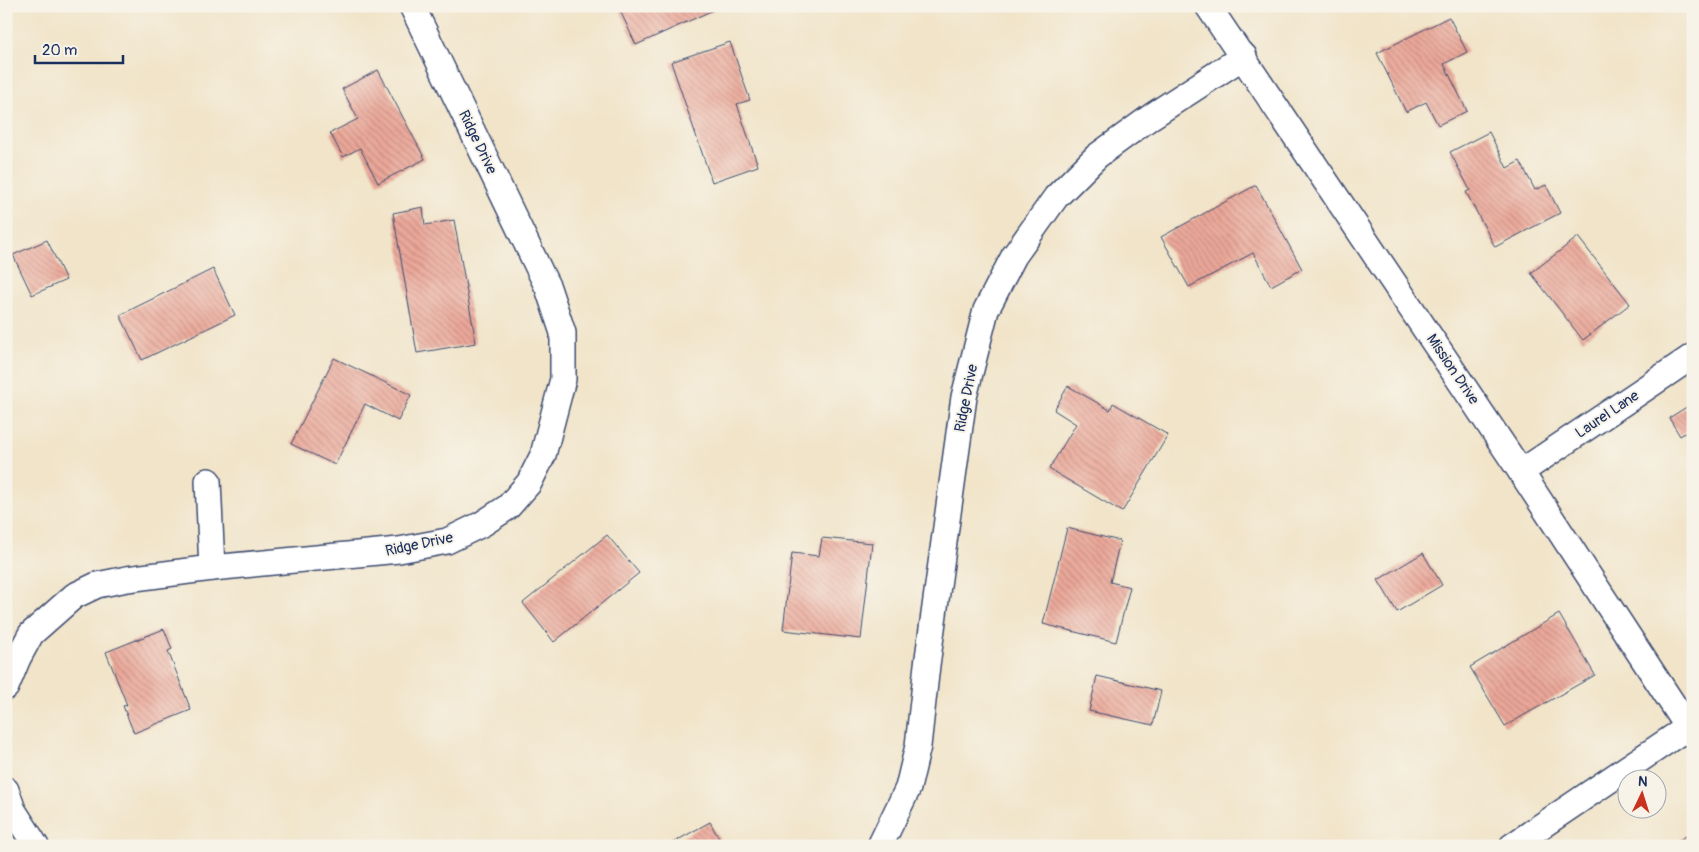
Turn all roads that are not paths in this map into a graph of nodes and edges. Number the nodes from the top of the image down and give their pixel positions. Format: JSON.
{"nodes":[{"id":1,"x":412,"y":6,"type":"edge"},
{"id":2,"x":1208,"y":6,"type":"edge"},
{"id":3,"x":1244,"y":56,"type":"junction"},
{"id":4,"x":1693,"y":356,"type":"edge"},
{"id":5,"x":1521,"y":472,"type":"junction"},
{"id":6,"x":208,"y":481,"type":"dead end"},
{"id":7,"x":212,"y":568,"type":"junction"},
{"id":8,"x":6,"y":687,"type":"edge"},
{"id":9,"x":1690,"y":731,"type":"edge"},
{"id":10,"x":6,"y":790,"type":"edge"},
{"id":11,"x":36,"y":846,"type":"edge"},
{"id":12,"x":880,"y":846,"type":"edge"},
{"id":13,"x":1512,"y":846,"type":"edge"}],
"edges":[{"from":1,"to":7,"type":"street","name":"Ridge Drive"},
{"from":2,"to":3,"type":"street","name":"Mission Drive"},
{"from":3,"to":5,"type":"street","name":"Mission Drive"},
{"from":3,"to":12,"type":"street","name":"Ridge Drive"},
{"from":4,"to":5,"type":"street","name":"Laurel Lane"},
{"from":5,"to":9,"type":"street","name":"Mission Drive"},
{"from":6,"to":7,"type":"street"},
{"from":7,"to":8,"type":"street","name":"Ridge Drive"},
{"from":9,"to":13,"type":"street"},
{"from":10,"to":11,"type":"street"}]}
